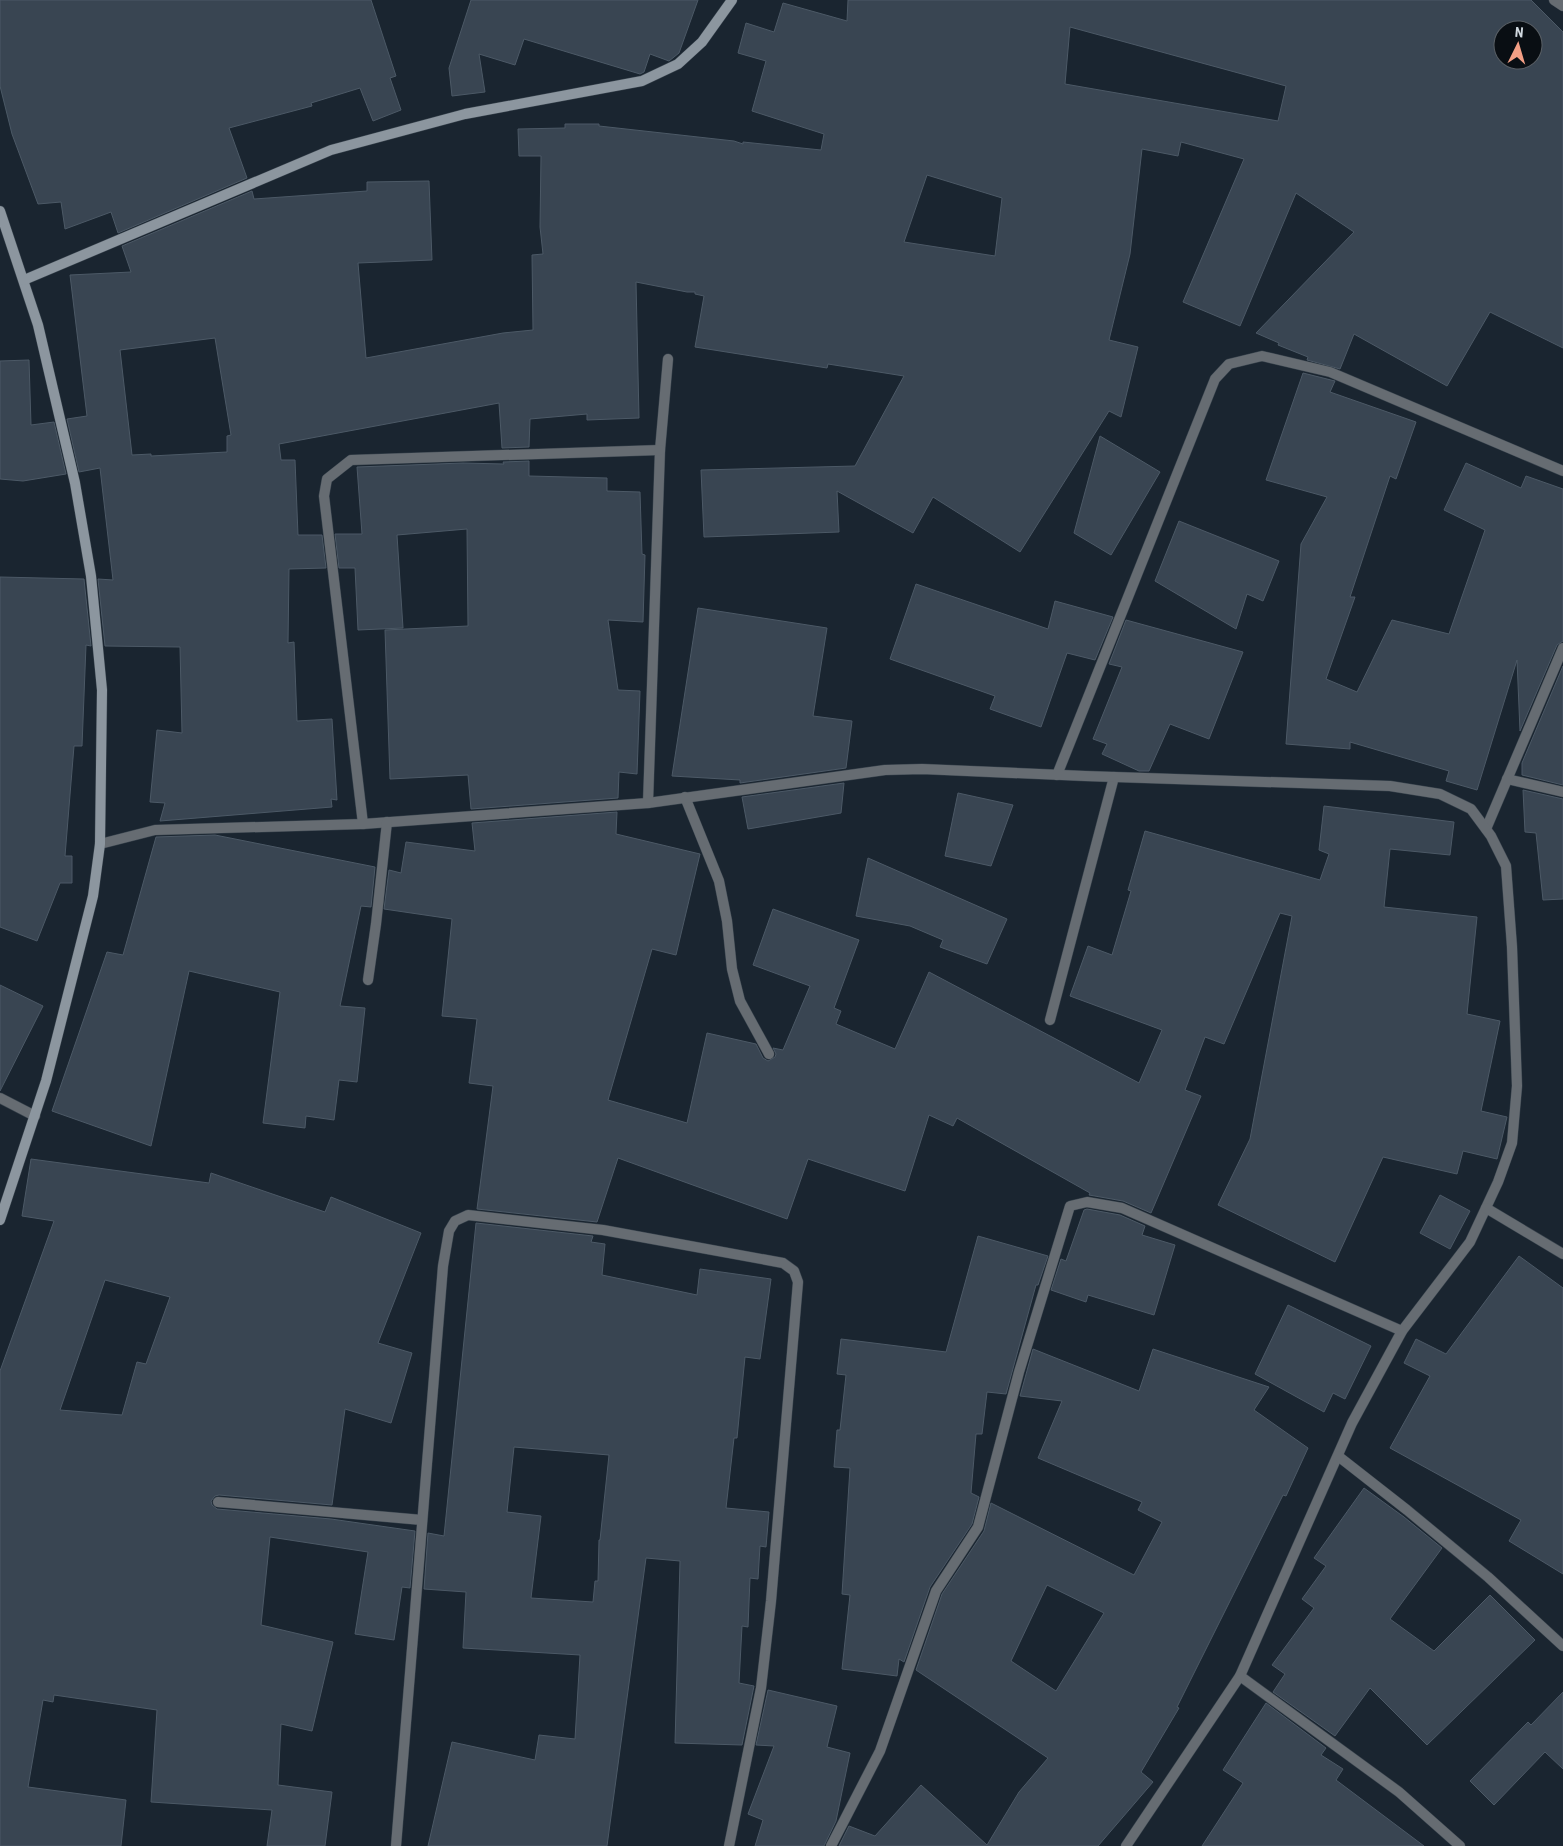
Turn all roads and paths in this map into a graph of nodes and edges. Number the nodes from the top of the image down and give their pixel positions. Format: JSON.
{"nodes":[{"id":1,"x":732,"y":0,"type":"edge"},
{"id":2,"x":1554,"y":0,"type":"edge"},
{"id":3,"x":1563,"y":6,"type":"edge"},
{"id":4,"x":0,"y":211,"type":"edge"},
{"id":5,"x":24,"y":280,"type":"junction"},
{"id":6,"x":668,"y":359,"type":"dead end"},
{"id":7,"x":660,"y":450,"type":"junction"},
{"id":8,"x":1563,"y":471,"type":"edge"},
{"id":9,"x":1563,"y":648,"type":"edge"},
{"id":10,"x":1057,"y":775,"type":"junction"},
{"id":11,"x":1114,"y":777,"type":"junction"},
{"id":12,"x":1507,"y":778,"type":"junction"},
{"id":13,"x":1563,"y":792,"type":"edge"},
{"id":14,"x":685,"y":798,"type":"junction"},
{"id":15,"x":648,"y":803,"type":"junction"},
{"id":16,"x":387,"y":822,"type":"junction"},
{"id":17,"x":363,"y":824,"type":"junction"},
{"id":18,"x":1486,"y":829,"type":"junction"},
{"id":19,"x":100,"y":844,"type":"junction"},
{"id":20,"x":368,"y":980,"type":"dead end"},
{"id":21,"x":1050,"y":1020,"type":"dead end"},
{"id":22,"x":769,"y":1054,"type":"dead end"},
{"id":23,"x":0,"y":1098,"type":"edge"},
{"id":24,"x":35,"y":1116,"type":"junction"},
{"id":25,"x":1486,"y":1208,"type":"junction"},
{"id":26,"x":0,"y":1220,"type":"edge"},
{"id":27,"x":1563,"y":1254,"type":"edge"},
{"id":28,"x":1402,"y":1331,"type":"junction"},
{"id":29,"x":1338,"y":1456,"type":"junction"},
{"id":30,"x":218,"y":1502,"type":"dead end"},
{"id":31,"x":422,"y":1520,"type":"junction"},
{"id":32,"x":1563,"y":1646,"type":"edge"},
{"id":33,"x":1240,"y":1676,"type":"junction"},
{"id":34,"x":396,"y":1846,"type":"edge"},
{"id":35,"x":729,"y":1846,"type":"edge"},
{"id":36,"x":831,"y":1846,"type":"edge"},
{"id":37,"x":1126,"y":1846,"type":"edge"},
{"id":38,"x":1460,"y":1846,"type":"edge"}],
"edges":[{"from":1,"to":5,"type":"street"},
{"from":2,"to":3,"type":"street"},
{"from":4,"to":5,"type":"street"},
{"from":5,"to":19,"type":"street"},
{"from":6,"to":7,"type":"street"},
{"from":7,"to":15,"type":"street"},
{"from":7,"to":17,"type":"street"},
{"from":8,"to":10,"type":"street"},
{"from":9,"to":12,"type":"street"},
{"from":10,"to":11,"type":"street"},
{"from":10,"to":14,"type":"street"},
{"from":11,"to":18,"type":"street"},
{"from":11,"to":21,"type":"street"},
{"from":12,"to":13,"type":"street"},
{"from":12,"to":18,"type":"street"},
{"from":14,"to":15,"type":"street"},
{"from":14,"to":22,"type":"street"},
{"from":15,"to":16,"type":"street"},
{"from":16,"to":17,"type":"street"},
{"from":16,"to":20,"type":"street"},
{"from":17,"to":19,"type":"street"},
{"from":18,"to":25,"type":"street"},
{"from":19,"to":24,"type":"street"},
{"from":23,"to":24,"type":"street"},
{"from":24,"to":26,"type":"street"},
{"from":25,"to":27,"type":"street"},
{"from":25,"to":28,"type":"street"},
{"from":28,"to":29,"type":"street"},
{"from":28,"to":36,"type":"street"},
{"from":29,"to":32,"type":"street"},
{"from":29,"to":33,"type":"street"},
{"from":30,"to":31,"type":"street"},
{"from":31,"to":34,"type":"street"},
{"from":31,"to":35,"type":"street"},
{"from":33,"to":37,"type":"street"},
{"from":33,"to":38,"type":"street"}]}
